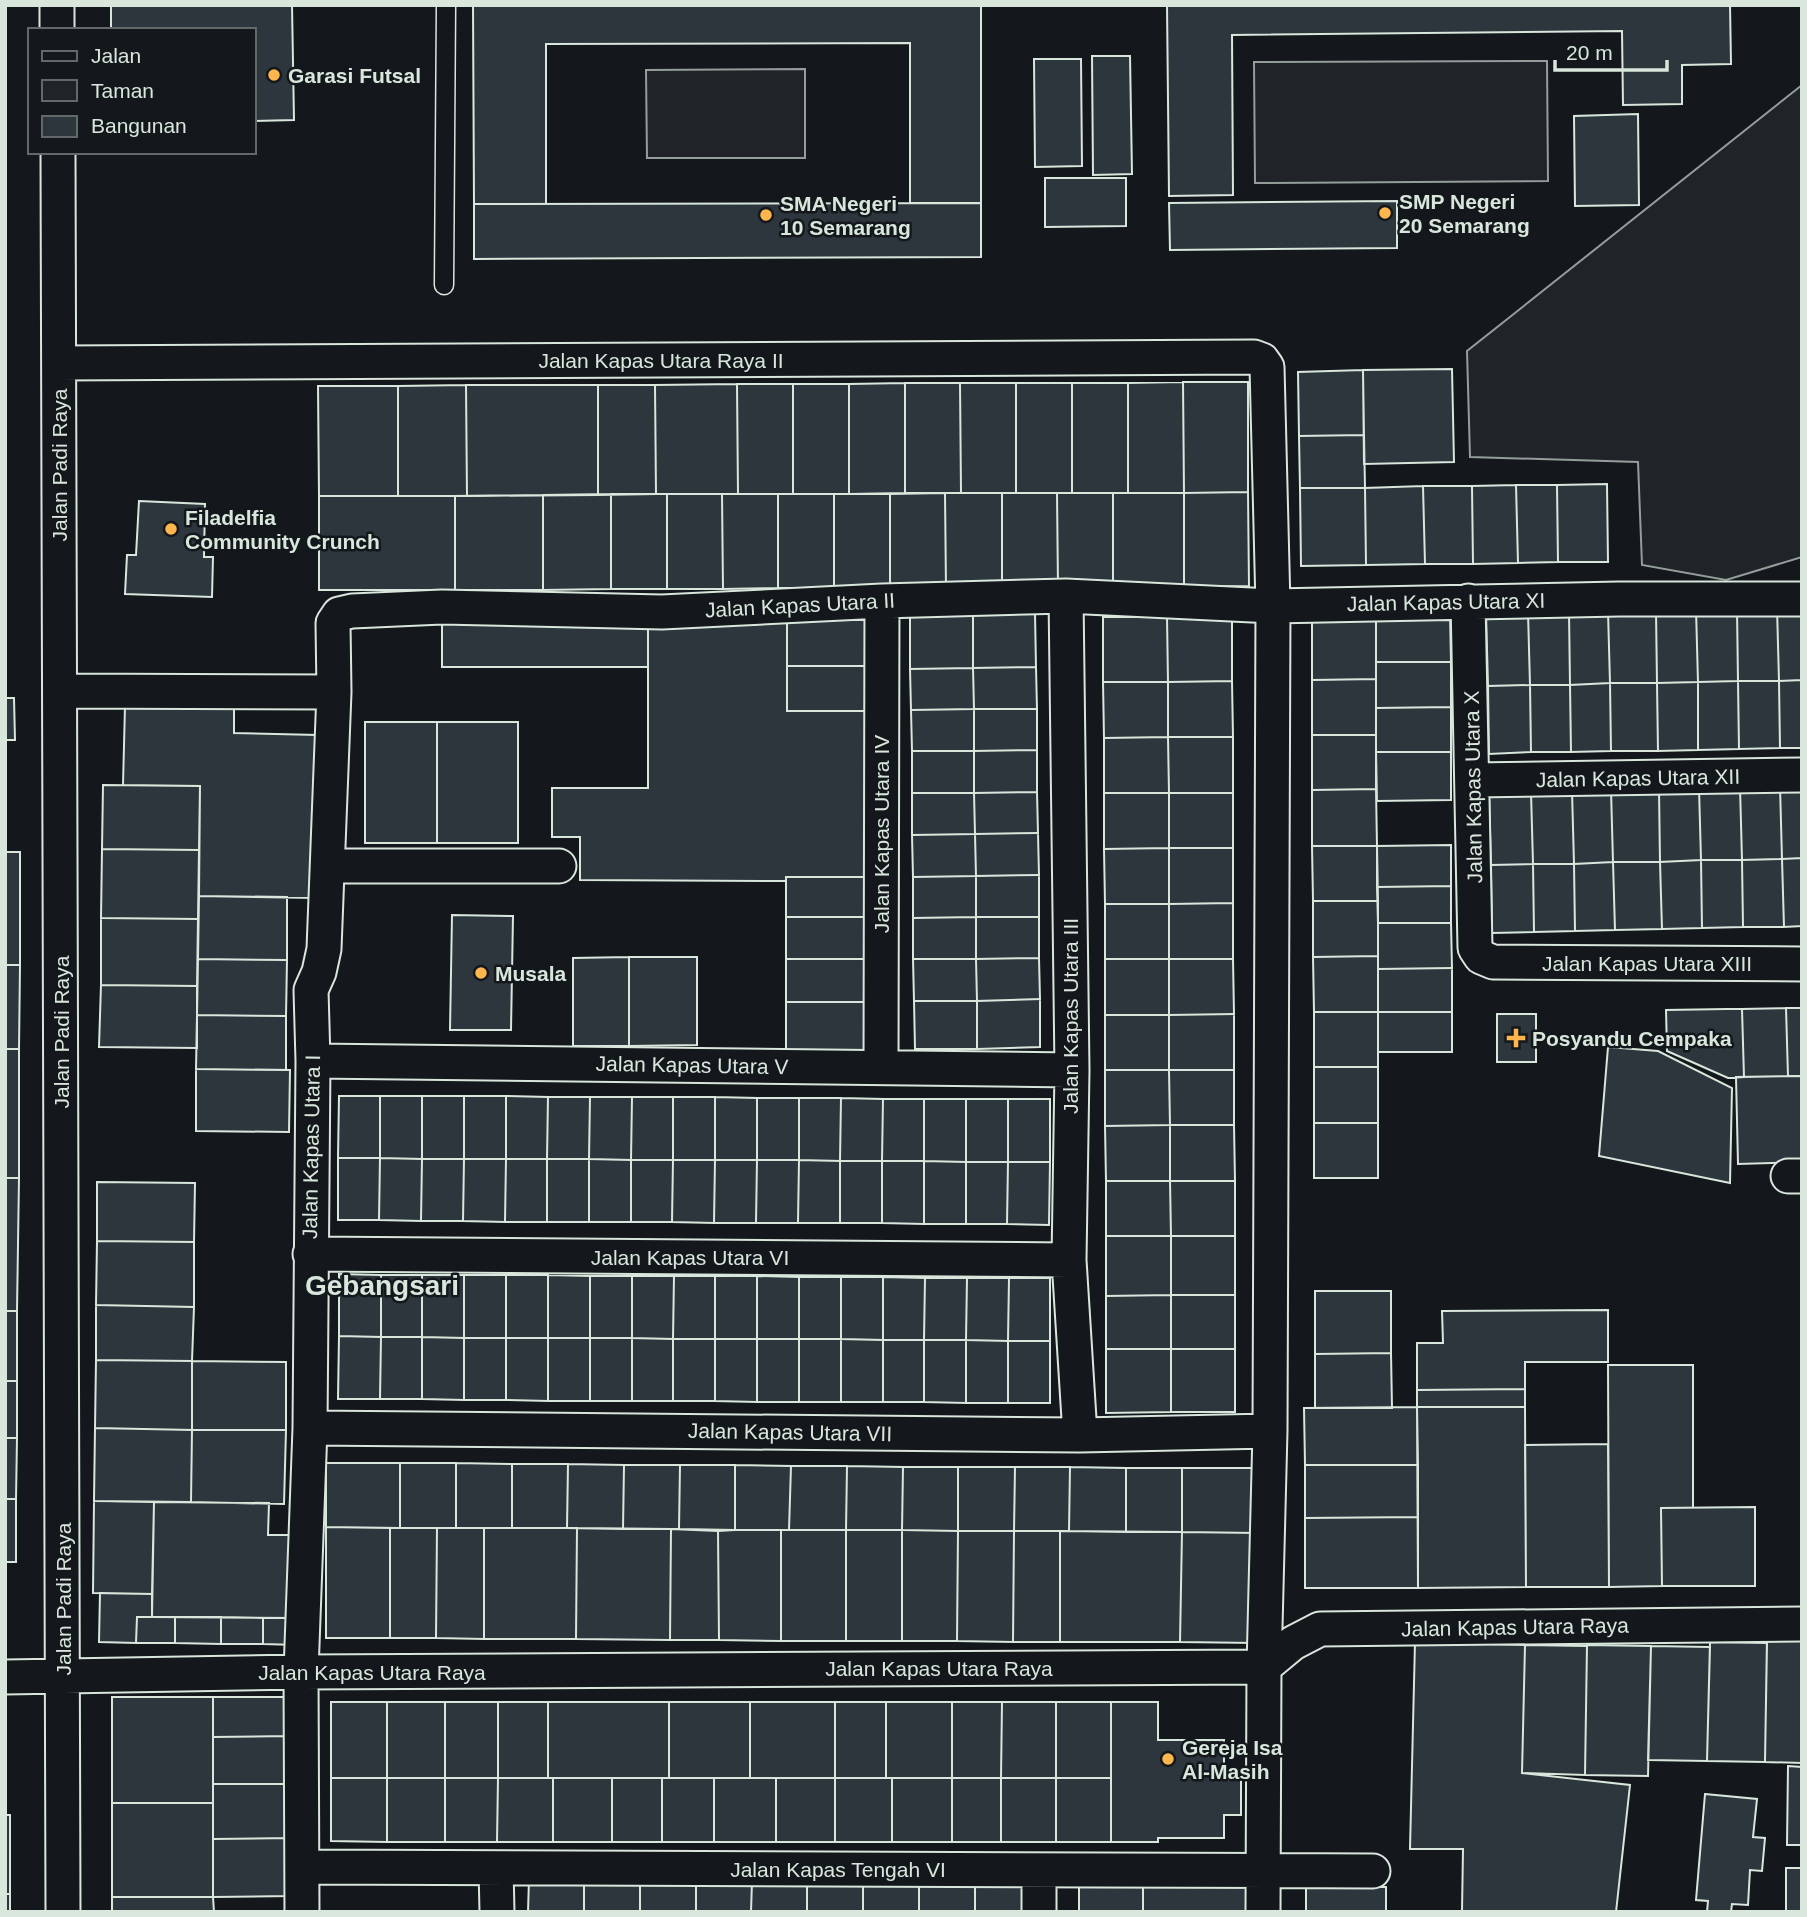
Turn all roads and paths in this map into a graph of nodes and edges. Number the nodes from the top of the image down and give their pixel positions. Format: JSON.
{"nodes":[{"id":1,"x":57,"y":5,"type":"edge"},
{"id":2,"x":446,"y":5,"type":"edge"},
{"id":3,"x":57,"y":28,"type":"edge"},
{"id":4,"x":58,"y":154,"type":"edge"},
{"id":5,"x":444,"y":285,"type":"dead end"},
{"id":6,"x":59,"y":363,"type":"junction"},
{"id":7,"x":1066,"y":596,"type":"junction"},
{"id":8,"x":1802,"y":599,"type":"edge"},
{"id":9,"x":882,"y":601,"type":"junction"},
{"id":10,"x":1468,"y":601,"type":"junction"},
{"id":11,"x":1273,"y":606,"type":"junction"},
{"id":12,"x":333,"y":624,"type":"joint"},
{"id":13,"x":60,"y":691,"type":"junction"},
{"id":14,"x":334,"y":692,"type":"junction"},
{"id":15,"x":1802,"y":775,"type":"edge"},
{"id":16,"x":1473,"y":780,"type":"junction"},
{"id":17,"x":328,"y":866,"type":"junction"},
{"id":18,"x":559,"y":866,"type":"dead end"},
{"id":19,"x":1493,"y":962,"type":"joint"},
{"id":20,"x":1802,"y":964,"type":"edge"},
{"id":21,"x":313,"y":1061,"type":"junction"},
{"id":22,"x":881,"y":1067,"type":"junction"},
{"id":23,"x":1072,"y":1070,"type":"junction"},
{"id":24,"x":310,"y":1254,"type":"junction"},
{"id":25,"x":1069,"y":1260,"type":"junction"},
{"id":26,"x":310,"y":1428,"type":"junction"},
{"id":27,"x":1270,"y":1431,"type":"junction"},
{"id":28,"x":1080,"y":1435,"type":"junction"},
{"id":29,"x":1802,"y":1624,"type":"edge"},
{"id":30,"x":1264,"y":1667,"type":"junction"},
{"id":31,"x":301,"y":1672,"type":"junction"},
{"id":32,"x":5,"y":1676,"type":"edge"},
{"id":33,"x":64,"y":1676,"type":"junction"},
{"id":34,"x":302,"y":1867,"type":"junction"},
{"id":35,"x":496,"y":1868,"type":"junction"},
{"id":36,"x":1039,"y":1870,"type":"junction"},
{"id":37,"x":1263,"y":1871,"type":"junction"},
{"id":38,"x":1373,"y":1871,"type":"dead end"},
{"id":39,"x":63,"y":1912,"type":"edge"},
{"id":40,"x":302,"y":1912,"type":"edge"},
{"id":41,"x":497,"y":1912,"type":"edge"},
{"id":42,"x":1039,"y":1912,"type":"edge"},
{"id":43,"x":1263,"y":1912,"type":"edge"}],
"edges":[{"from":1,"to":3,"type":"street"},
{"from":2,"to":5,"type":"lane"},
{"from":4,"to":6,"type":"street","name":"Jalan Padi Raya"},
{"from":6,"to":11,"type":"street","name":"Jalan Kapas Utara Raya II"},
{"from":6,"to":13,"type":"street","name":"Jalan Padi Raya"},
{"from":7,"to":9,"type":"street","name":"Jalan Kapas Utara II"},
{"from":7,"to":11,"type":"street","name":"Jalan Kapas Utara II"},
{"from":7,"to":23,"type":"street","name":"Jalan Kapas Utara III"},
{"from":8,"to":10,"type":"street","name":"Jalan Kapas Utara XI"},
{"from":9,"to":12,"type":"street","name":"Jalan Kapas Utara II"},
{"from":9,"to":22,"type":"street","name":"Jalan Kapas Utara IV"},
{"from":10,"to":11,"type":"street","name":"Jalan Kapas Utara XI"},
{"from":10,"to":16,"type":"street","name":"Jalan Kapas Utara X"},
{"from":11,"to":27,"type":"street"},
{"from":12,"to":14,"type":"street","name":"Jalan Kapas Utara I"},
{"from":13,"to":14,"type":"street"},
{"from":13,"to":33,"type":"street","name":"Jalan Padi Raya"},
{"from":14,"to":17,"type":"street","name":"Jalan Kapas Utara I"},
{"from":15,"to":16,"type":"street","name":"Jalan Kapas Utara XII"},
{"from":16,"to":19,"type":"street","name":"Jalan Kapas Utara X"},
{"from":17,"to":18,"type":"street"},
{"from":17,"to":21,"type":"street","name":"Jalan Kapas Utara I"},
{"from":19,"to":20,"type":"street","name":"Jalan Kapas Utara XIII"},
{"from":21,"to":22,"type":"street","name":"Jalan Kapas Utara V"},
{"from":21,"to":24,"type":"street","name":"Jalan Kapas Utara I"},
{"from":22,"to":23,"type":"street","name":"Jalan Kapas Utara V"},
{"from":23,"to":25,"type":"street","name":"Jalan Kapas Utara III"},
{"from":24,"to":25,"type":"street","name":"Jalan Kapas Utara VI"},
{"from":24,"to":26,"type":"street","name":"Jalan Kapas Utara I"},
{"from":25,"to":28,"type":"street","name":"Jalan Kapas Utara III"},
{"from":26,"to":28,"type":"street","name":"Jalan Kapas Utara VII"},
{"from":26,"to":31,"type":"street","name":"Jalan Kapas Utara I"},
{"from":27,"to":28,"type":"street","name":"Jalan Kapas Utara VII"},
{"from":27,"to":30,"type":"street"},
{"from":29,"to":30,"type":"street","name":"Jalan Kapas Utara Raya"},
{"from":30,"to":31,"type":"street","name":"Jalan Kapas Utara Raya"},
{"from":30,"to":37,"type":"street"},
{"from":31,"to":33,"type":"street","name":"Jalan Kapas Utara Raya"},
{"from":31,"to":34,"type":"street","name":"Jalan Kapas Utara I"},
{"from":32,"to":33,"type":"street","name":"Jalan Kapas Utara Raya"},
{"from":33,"to":39,"type":"street","name":"Jalan Padi Raya"},
{"from":34,"to":35,"type":"street","name":"Jalan Kapas Tengah VI"},
{"from":34,"to":40,"type":"street","name":"Jalan Kapas Utara I"},
{"from":35,"to":36,"type":"street","name":"Jalan Kapas Tengah VI"},
{"from":35,"to":41,"type":"street"},
{"from":36,"to":37,"type":"street","name":"Jalan Kapas Tengah VI"},
{"from":36,"to":42,"type":"street"},
{"from":37,"to":38,"type":"street","name":"Jalan Kapas Tengah VI"},
{"from":37,"to":43,"type":"street"}]}
